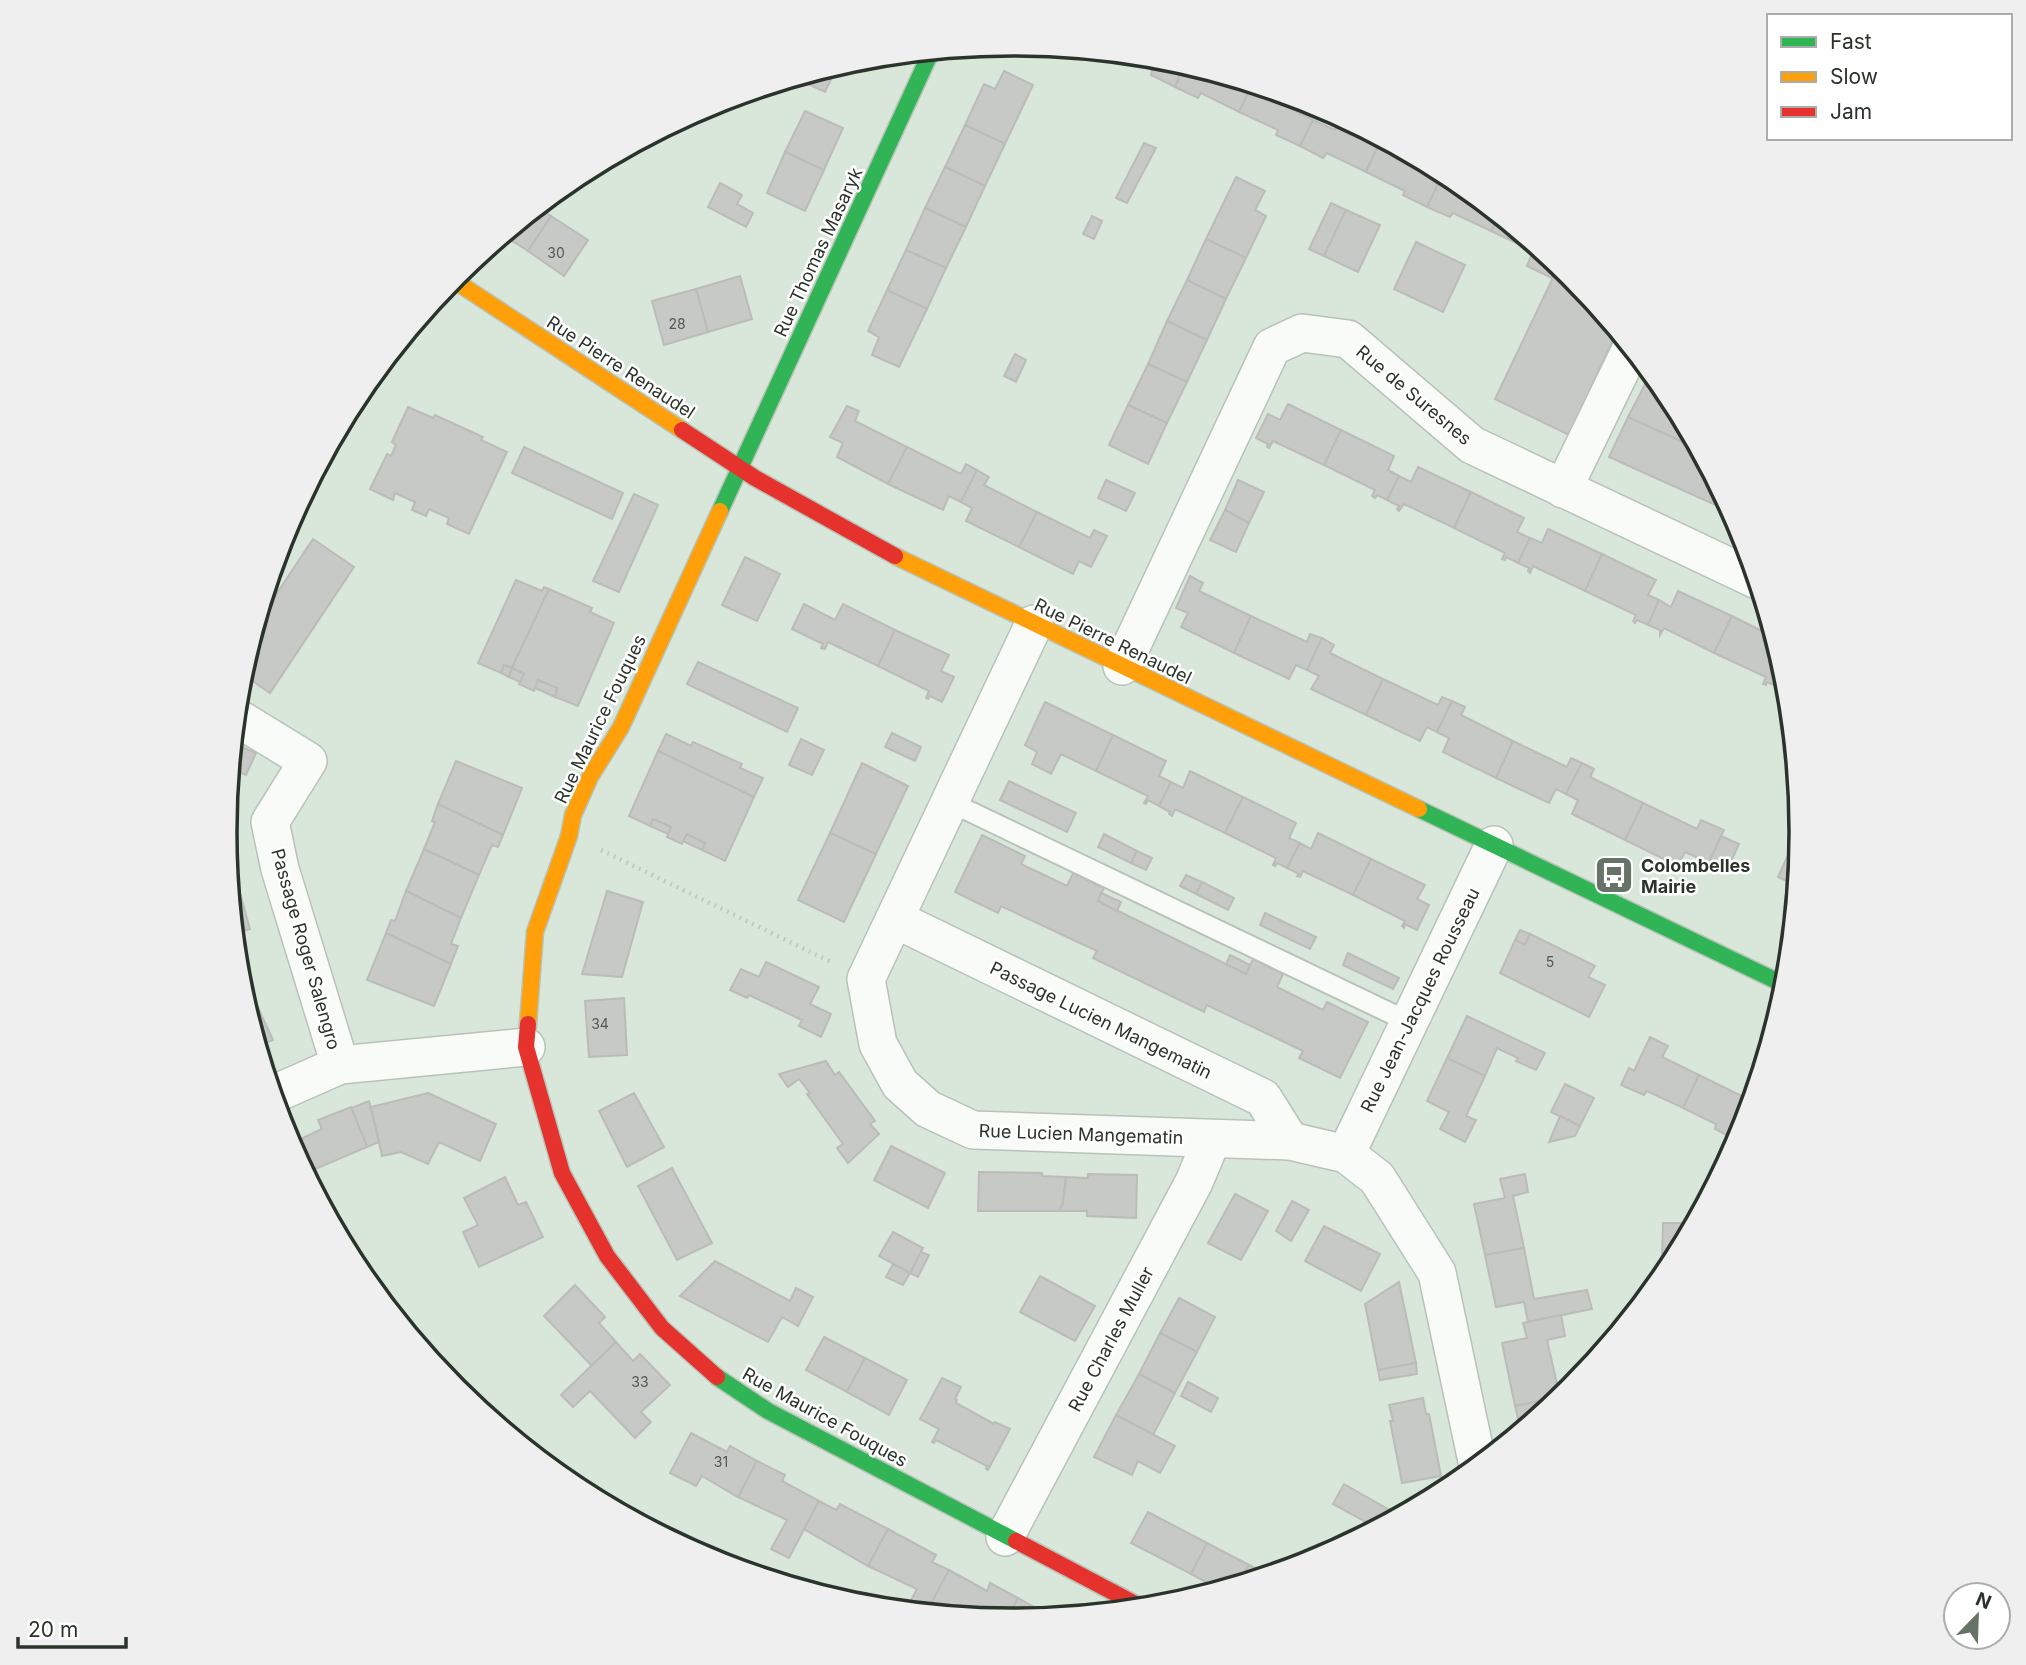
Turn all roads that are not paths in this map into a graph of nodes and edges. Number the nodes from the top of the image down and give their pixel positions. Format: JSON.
{"nodes":[{"id":1,"x":927,"y":62,"type":"edge"},
{"id":2,"x":462,"y":285,"type":"edge"},
{"id":3,"x":1627,"y":357,"type":"edge"},
{"id":4,"x":740,"y":468,"type":"junction"},
{"id":5,"x":1563,"y":489,"type":"junction"},
{"id":6,"x":1745,"y":574,"type":"edge"},
{"id":7,"x":1034,"y":624,"type":"junction"},
{"id":8,"x":1122,"y":666,"type":"junction"},
{"id":9,"x":244,"y":722,"type":"edge"},
{"id":10,"x":950,"y":802,"type":"junction"},
{"id":11,"x":1494,"y":845,"type":"junction"},
{"id":12,"x":895,"y":919,"type":"junction"},
{"id":13,"x":1776,"y":980,"type":"edge"},
{"id":14,"x":1409,"y":1022,"type":"junction"},
{"id":15,"x":526,"y":1046,"type":"junction"},
{"id":16,"x":340,"y":1065,"type":"junction"},
{"id":17,"x":281,"y":1091,"type":"edge"},
{"id":18,"x":1212,"y":1139,"type":"junction"},
{"id":19,"x":1290,"y":1141,"type":"junction"},
{"id":20,"x":1346,"y":1154,"type":"junction"},
{"id":21,"x":1476,"y":1456,"type":"edge"},
{"id":22,"x":1005,"y":1537,"type":"junction"},
{"id":23,"x":1127,"y":1600,"type":"edge"}],
"edges":[{"from":1,"to":4,"type":"street","name":"Rue Thomas Masaryk"},
{"from":2,"to":4,"type":"street","name":"Rue Pierre Renaudel"},
{"from":3,"to":5,"type":"street"},
{"from":4,"to":7,"type":"street","name":"Rue Pierre Renaudel"},
{"from":4,"to":15,"type":"street","name":"Rue Maurice Fouques"},
{"from":5,"to":6,"type":"street","name":"Rue de Suresnes"},
{"from":5,"to":8,"type":"street","name":"Rue de Suresnes"},
{"from":7,"to":8,"type":"street","name":"Rue Pierre Renaudel"},
{"from":7,"to":10,"type":"street","name":"Rue Lucien Mangematin"},
{"from":8,"to":11,"type":"street","name":"Rue Pierre Renaudel"},
{"from":9,"to":16,"type":"street","name":"Passage Roger Salengro"},
{"from":10,"to":12,"type":"street","name":"Rue Lucien Mangematin"},
{"from":10,"to":14,"type":"lane"},
{"from":11,"to":13,"type":"street","name":"Rue Pierre Renaudel"},
{"from":11,"to":14,"type":"street","name":"Rue Jean-Jacques Rousseau"},
{"from":12,"to":18,"type":"street","name":"Rue Lucien Mangematin"},
{"from":12,"to":19,"type":"street","name":"Passage Lucien Mangematin"},
{"from":14,"to":20,"type":"street","name":"Rue Jean-Jacques Rousseau"},
{"from":15,"to":16,"type":"street"},
{"from":15,"to":22,"type":"street","name":"Rue Maurice Fouques"},
{"from":16,"to":17,"type":"street"},
{"from":18,"to":19,"type":"street","name":"Rue Lucien Mangematin"},
{"from":18,"to":22,"type":"street","name":"Rue Charles Muller"},
{"from":19,"to":20,"type":"street","name":"Rue Lucien Mangematin"},
{"from":20,"to":21,"type":"street","name":"Rue Lucien Mangematin"},
{"from":22,"to":23,"type":"street","name":"Rue Maurice Fouques"}]}
